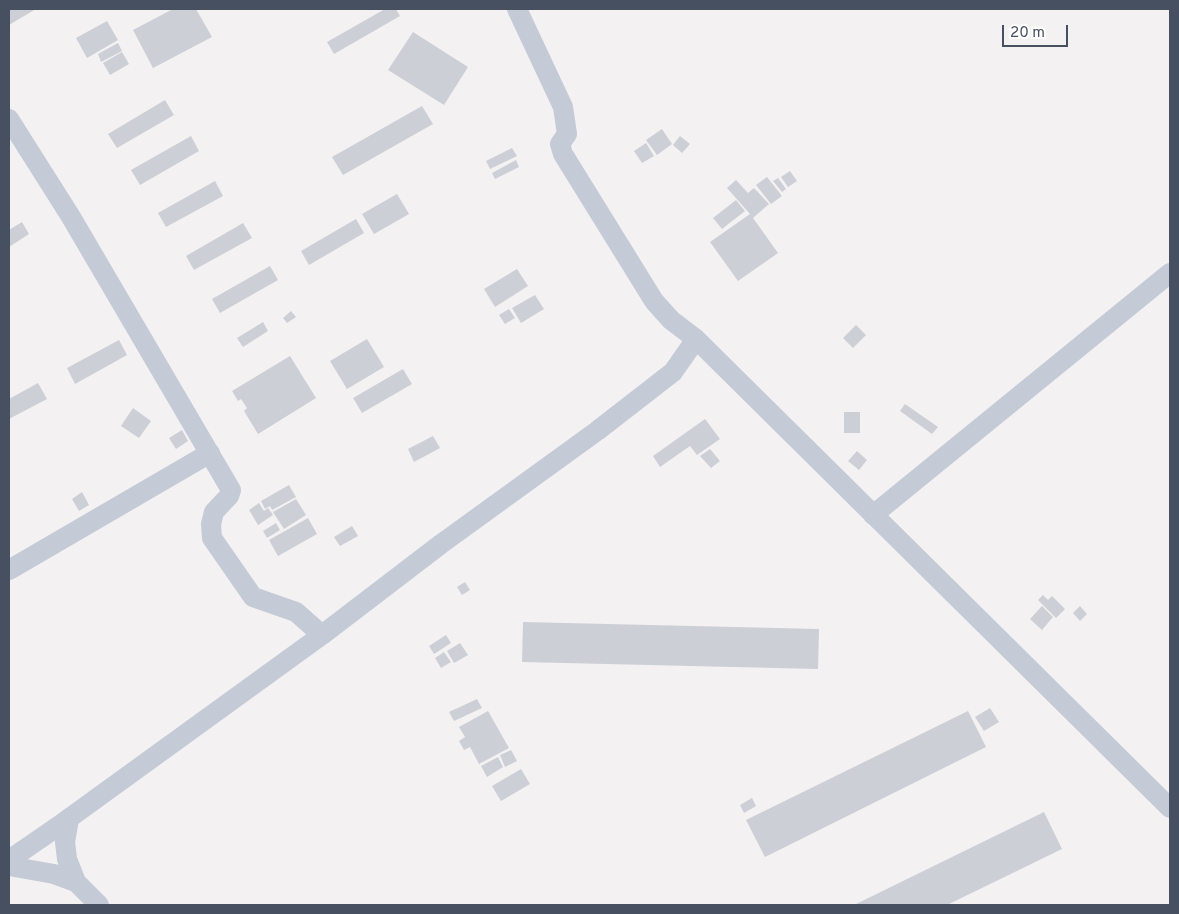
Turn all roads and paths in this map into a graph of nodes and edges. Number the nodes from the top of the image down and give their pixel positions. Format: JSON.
{"nodes":[{"id":1,"x":518,"y":9,"type":"edge"},
{"id":2,"x":9,"y":120,"type":"edge"},
{"id":3,"x":1170,"y":273,"type":"edge"},
{"id":4,"x":696,"y":339,"type":"junction"},
{"id":5,"x":210,"y":453,"type":"junction"},
{"id":6,"x":872,"y":515,"type":"junction"},
{"id":7,"x":9,"y":570,"type":"edge"},
{"id":8,"x":322,"y":635,"type":"junction"},
{"id":9,"x":1170,"y":808,"type":"edge"},
{"id":10,"x":69,"y":819,"type":"junction"},
{"id":11,"x":9,"y":860,"type":"edge"},
{"id":12,"x":9,"y":866,"type":"edge"},
{"id":13,"x":76,"y":882,"type":"junction"},
{"id":14,"x":99,"y":905,"type":"edge"}],
"edges":[{"from":1,"to":4,"type":"street"},
{"from":2,"to":5,"type":"street"},
{"from":3,"to":6,"type":"street"},
{"from":4,"to":6,"type":"street"},
{"from":4,"to":8,"type":"street"},
{"from":5,"to":7,"type":"street"},
{"from":5,"to":8,"type":"street"},
{"from":6,"to":9,"type":"street"},
{"from":8,"to":10,"type":"street"},
{"from":10,"to":11,"type":"street"},
{"from":10,"to":13,"type":"street"},
{"from":12,"to":13,"type":"street"},
{"from":13,"to":14,"type":"street"}]}
